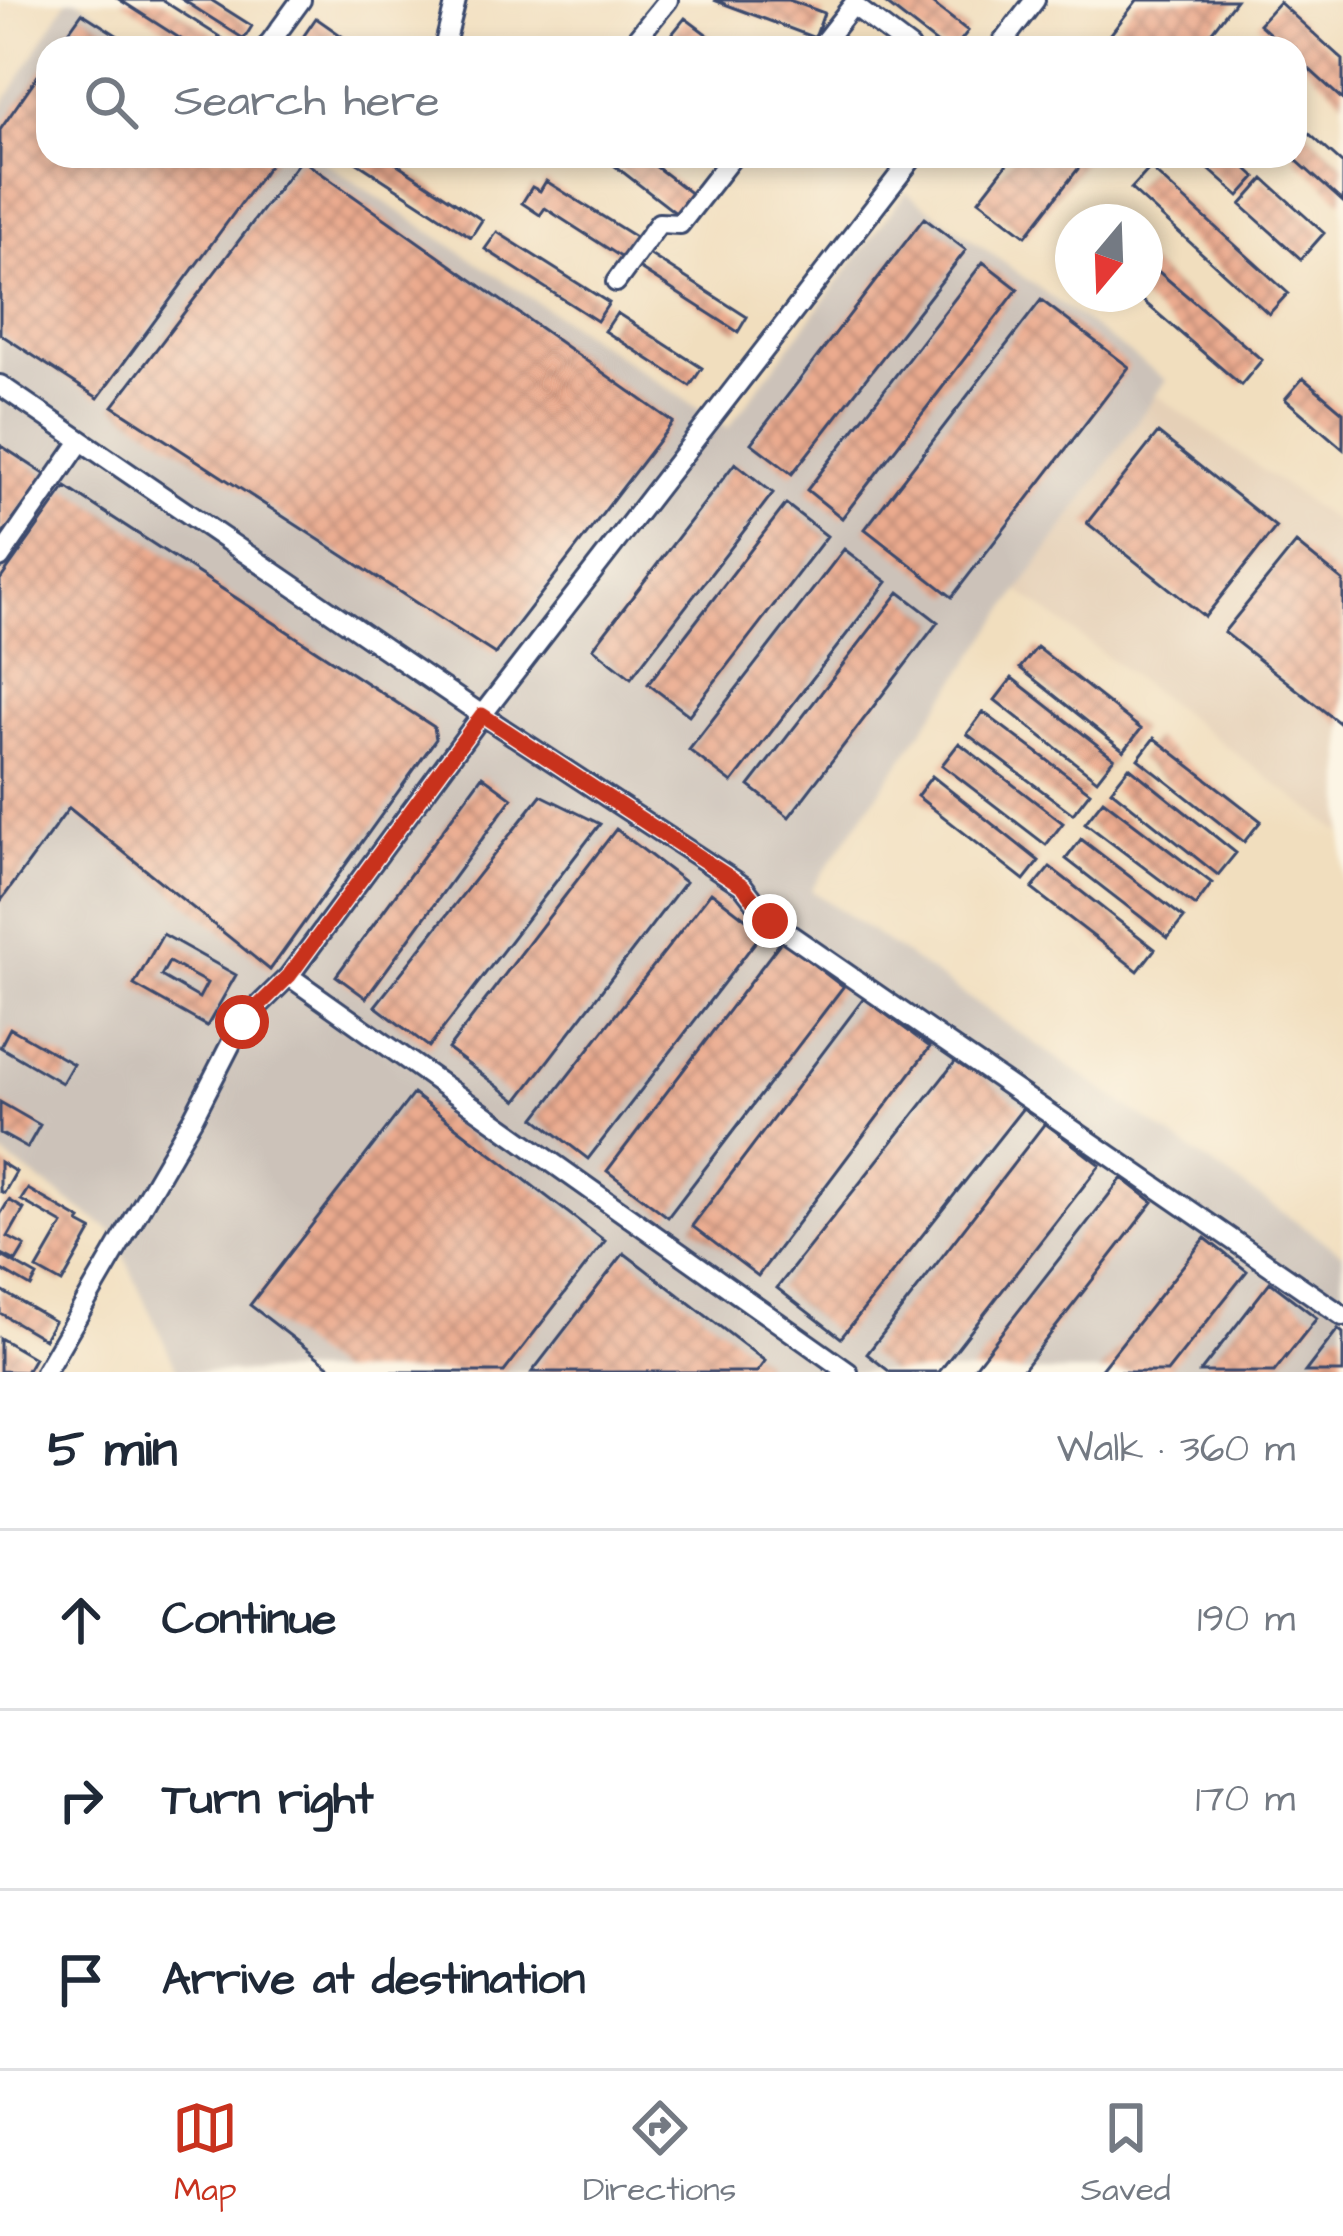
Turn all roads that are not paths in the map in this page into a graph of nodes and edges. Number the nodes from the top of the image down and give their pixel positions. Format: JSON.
{"nodes":[{"id":1,"x":301,"y":0,"type":"edge"},
{"id":2,"x":456,"y":0,"type":"edge"},
{"id":3,"x":668,"y":0,"type":"edge"},
{"id":4,"x":1035,"y":0,"type":"edge"},
{"id":5,"x":860,"y":5,"type":"edge"},
{"id":6,"x":275,"y":36,"type":"edge"},
{"id":7,"x":447,"y":36,"type":"edge"},
{"id":8,"x":639,"y":36,"type":"edge"},
{"id":9,"x":828,"y":36,"type":"edge"},
{"id":10,"x":896,"y":36,"type":"edge"},
{"id":11,"x":1007,"y":36,"type":"edge"},
{"id":12,"x":724,"y":168,"type":"edge"},
{"id":13,"x":905,"y":168,"type":"edge"},
{"id":14,"x":616,"y":282,"type":"dead end"},
{"id":15,"x":0,"y":385,"type":"edge"},
{"id":16,"x":81,"y":441,"type":"junction"},
{"id":17,"x":0,"y":558,"type":"edge"},
{"id":18,"x":482,"y":715,"type":"junction"},
{"id":19,"x":289,"y":976,"type":"junction"},
{"id":20,"x":1343,"y":1316,"type":"edge"},
{"id":21,"x":49,"y":1370,"type":"edge"},
{"id":22,"x":848,"y":1372,"type":"edge"}],
"edges":[{"from":1,"to":6,"type":"street"},
{"from":2,"to":7,"type":"street"},
{"from":3,"to":8,"type":"street"},
{"from":4,"to":11,"type":"street"},
{"from":5,"to":9,"type":"street"},
{"from":5,"to":10,"type":"street"},
{"from":12,"to":14,"type":"street"},
{"from":13,"to":18,"type":"street"},
{"from":15,"to":16,"type":"street"},
{"from":16,"to":17,"type":"street"},
{"from":16,"to":18,"type":"street"},
{"from":18,"to":19,"type":"street"},
{"from":18,"to":20,"type":"street"},
{"from":19,"to":21,"type":"street"},
{"from":19,"to":22,"type":"street"}]}
